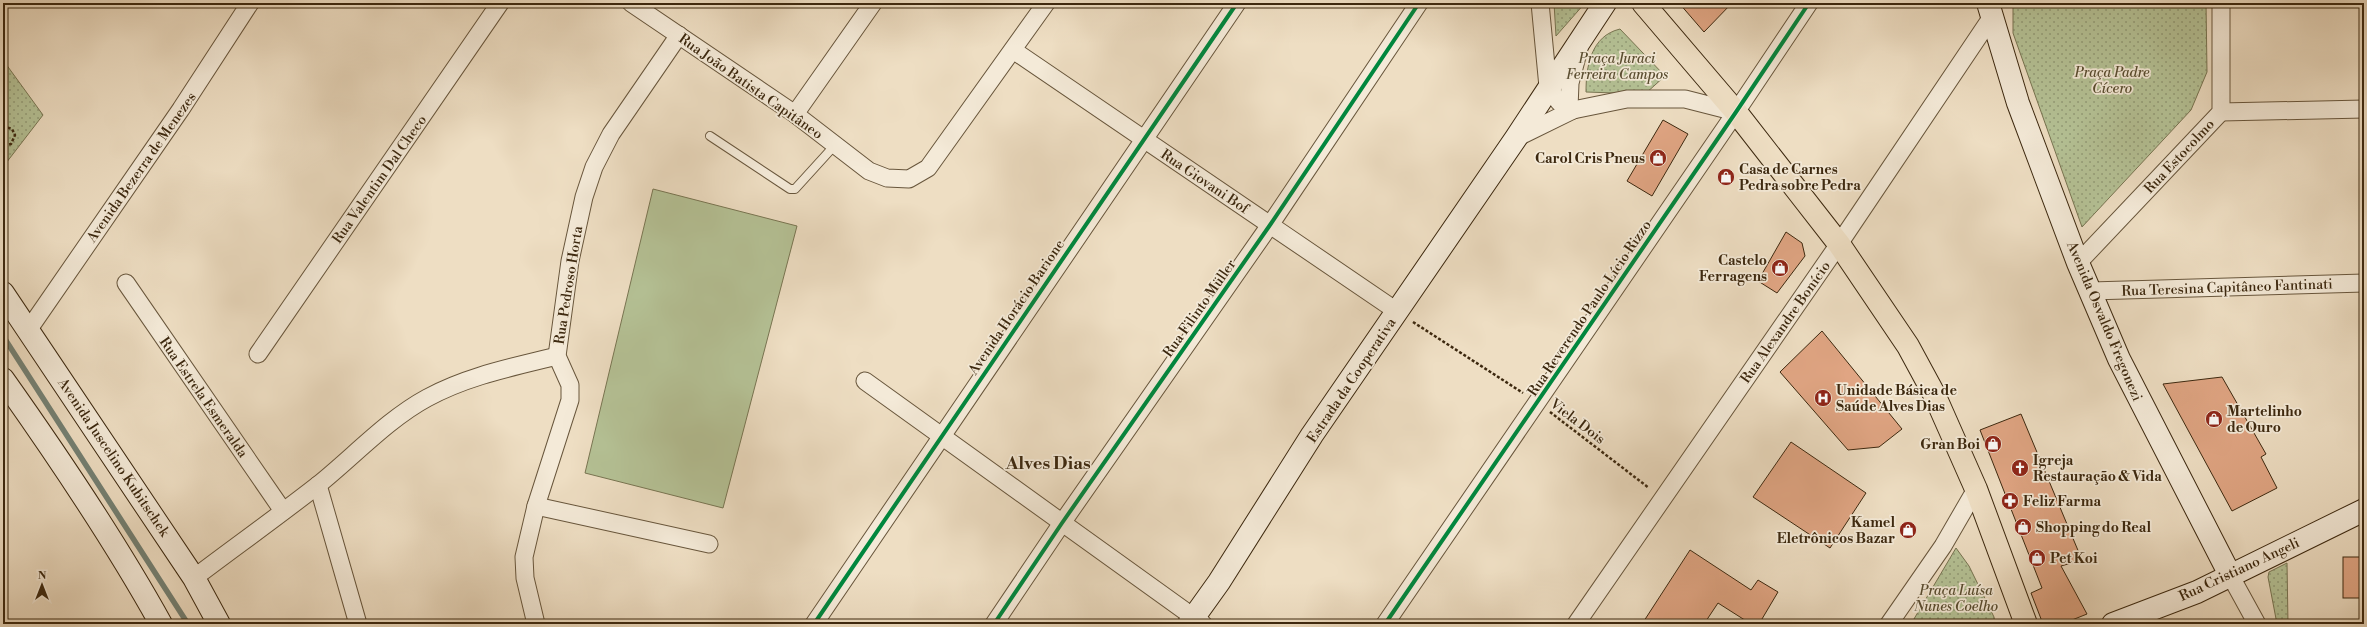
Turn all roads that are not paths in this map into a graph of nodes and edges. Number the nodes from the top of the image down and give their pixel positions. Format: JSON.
{"nodes":[{"id":1,"x":250,"y":3,"type":"edge"},
{"id":2,"x":500,"y":3,"type":"edge"},
{"id":3,"x":631,"y":3,"type":"edge"},
{"id":4,"x":873,"y":3,"type":"edge"},
{"id":5,"x":1046,"y":3,"type":"edge"},
{"id":6,"x":1237,"y":3,"type":"edge"},
{"id":7,"x":1419,"y":3,"type":"edge"},
{"id":8,"x":1540,"y":3,"type":"edge"},
{"id":9,"x":1605,"y":3,"type":"edge"},
{"id":10,"x":1643,"y":3,"type":"edge"},
{"id":11,"x":1809,"y":3,"type":"edge"},
{"id":12,"x":2221,"y":3,"type":"edge"},
{"id":13,"x":1990,"y":10,"type":"edge"},
{"id":14,"x":679,"y":35,"type":"junction"},
{"id":15,"x":1581,"y":43,"type":"junction"},
{"id":16,"x":1013,"y":50,"type":"junction"},
{"id":17,"x":1548,"y":87,"type":"junction"},
{"id":18,"x":1571,"y":109,"type":"junction"},
{"id":19,"x":2364,"y":109,"type":"edge"},
{"id":20,"x":1736,"y":112,"type":"junction"},
{"id":21,"x":2221,"y":112,"type":"junction"},
{"id":22,"x":795,"y":114,"type":"junction"},
{"id":23,"x":710,"y":136,"type":"dead end"},
{"id":24,"x":1516,"y":138,"type":"junction"},
{"id":25,"x":1143,"y":139,"type":"junction"},
{"id":26,"x":835,"y":145,"type":"junction"},
{"id":27,"x":1270,"y":225,"type":"junction"},
{"id":28,"x":1839,"y":244,"type":"junction"},
{"id":29,"x":2078,"y":263,"type":"junction"},
{"id":30,"x":126,"y":283,"type":"dead end"},
{"id":31,"x":2364,"y":283,"type":"edge"},
{"id":32,"x":2091,"y":291,"type":"junction"},
{"id":33,"x":3,"y":293,"type":"edge"},
{"id":34,"x":1398,"y":312,"type":"junction"},
{"id":35,"x":29,"y":329,"type":"junction"},
{"id":36,"x":258,"y":354,"type":"dead end"},
{"id":37,"x":557,"y":356,"type":"junction"},
{"id":38,"x":3,"y":379,"type":"edge"},
{"id":39,"x":865,"y":381,"type":"dead end"},
{"id":40,"x":941,"y":436,"type":"junction"},
{"id":41,"x":318,"y":485,"type":"junction"},
{"id":42,"x":1976,"y":489,"type":"junction"},
{"id":43,"x":536,"y":506,"type":"junction"},
{"id":44,"x":2364,"y":510,"type":"edge"},
{"id":45,"x":283,"y":511,"type":"junction"},
{"id":46,"x":1062,"y":523,"type":"junction"},
{"id":47,"x":709,"y":544,"type":"dead end"},
{"id":48,"x":2230,"y":575,"type":"junction"},
{"id":49,"x":194,"y":578,"type":"junction"},
{"id":50,"x":1195,"y":622,"type":"edge"},
{"id":51,"x":161,"y":624,"type":"edge"},
{"id":52,"x":219,"y":624,"type":"edge"},
{"id":53,"x":358,"y":624,"type":"edge"},
{"id":54,"x":536,"y":624,"type":"edge"},
{"id":55,"x":814,"y":624,"type":"edge"},
{"id":56,"x":994,"y":624,"type":"edge"},
{"id":57,"x":1385,"y":624,"type":"edge"},
{"id":58,"x":1576,"y":624,"type":"edge"},
{"id":59,"x":1889,"y":624,"type":"edge"},
{"id":60,"x":2026,"y":624,"type":"edge"},
{"id":61,"x":2113,"y":624,"type":"edge"},
{"id":62,"x":2257,"y":624,"type":"edge"}],
"edges":[{"from":1,"to":35,"type":"street","name":"Avenida Bezerra de Menezes"},
{"from":2,"to":36,"type":"street","name":"Rua Valentim Dal Checo"},
{"from":3,"to":14,"type":"street","name":"Rua João Batista Capitâneo"},
{"from":4,"to":22,"type":"street"},
{"from":5,"to":16,"type":"street","name":"Rua João Batista Capitâneo"},
{"from":6,"to":25,"type":"street","name":"Avenida Horácio Barione"},
{"from":7,"to":27,"type":"street","name":"Rua Filinto Müller"},
{"from":8,"to":17,"type":"street"},
{"from":9,"to":15,"type":"street","name":"Estrada da Cooperativa"},
{"from":10,"to":20,"type":"main road"},
{"from":11,"to":20,"type":"street","name":"Rua Reverendo Paulo Lício Rizzo"},
{"from":12,"to":21,"type":"street","name":"Rua Estocolmo"},
{"from":13,"to":28,"type":"street","name":"Rua Alexandre Bonício"},
{"from":13,"to":29,"type":"street","name":"Avenida Osvaldo Fregonezi"},
{"from":14,"to":22,"type":"street","name":"Rua João Batista Capitâneo"},
{"from":14,"to":37,"type":"street","name":"Rua Pedroso Horta"},
{"from":15,"to":17,"type":"street","name":"Estrada da Cooperativa"},
{"from":15,"to":18,"type":"street","name":"Estrada da Cooperativa"},
{"from":16,"to":25,"type":"street","name":"Rua Giovani Bof"},
{"from":16,"to":26,"type":"street","name":"Rua João Batista Capitâneo"},
{"from":17,"to":18,"type":"street"},
{"from":17,"to":24,"type":"street","name":"Estrada da Cooperativa"},
{"from":18,"to":20,"type":"street"},
{"from":18,"to":24,"type":"street","name":"Estrada da Cooperativa"},
{"from":19,"to":21,"type":"street"},
{"from":20,"to":28,"type":"main road"},
{"from":20,"to":57,"type":"street","name":"Rua Reverendo Paulo Lício Rizzo"},
{"from":21,"to":29,"type":"street","name":"Rua Estocolmo"},
{"from":22,"to":26,"type":"street","name":"Rua João Batista Capitâneo"},
{"from":23,"to":26,"type":"lane"},
{"from":24,"to":34,"type":"street","name":"Estrada da Cooperativa"},
{"from":25,"to":27,"type":"street","name":"Rua Giovani Bof"},
{"from":25,"to":40,"type":"street","name":"Avenida Horácio Barione"},
{"from":27,"to":34,"type":"street","name":"Rua Giovani Bof"},
{"from":27,"to":46,"type":"street","name":"Rua Filinto Müller"},
{"from":28,"to":42,"type":"main road"},
{"from":28,"to":58,"type":"street","name":"Rua Alexandre Bonício"},
{"from":29,"to":32,"type":"street","name":"Avenida Osvaldo Fregonezi"},
{"from":30,"to":45,"type":"street","name":"Rua Estrela Esmeralda"},
{"from":31,"to":32,"type":"street","name":"Rua Teresina Capitâneo Fantinati"},
{"from":32,"to":48,"type":"street","name":"Avenida Osvaldo Fregonezi"},
{"from":33,"to":35,"type":"street","name":"Avenida Juscelino Kubitschek"},
{"from":34,"to":50,"type":"street","name":"Estrada da Cooperativa"},
{"from":35,"to":49,"type":"street","name":"Avenida Juscelino Kubitschek"},
{"from":37,"to":41,"type":"street"},
{"from":37,"to":43,"type":"street","name":"Rua Pedroso Horta"},
{"from":38,"to":51,"type":"street"},
{"from":39,"to":40,"type":"street"},
{"from":40,"to":46,"type":"street"},
{"from":40,"to":55,"type":"street","name":"Avenida Horácio Barione"},
{"from":41,"to":45,"type":"street"},
{"from":41,"to":53,"type":"street"},
{"from":42,"to":59,"type":"street"},
{"from":42,"to":60,"type":"main road"},
{"from":43,"to":47,"type":"street"},
{"from":43,"to":54,"type":"street","name":"Rua Pedroso Horta"},
{"from":44,"to":48,"type":"street","name":"Rua Cristiano Angeli"},
{"from":45,"to":49,"type":"street"},
{"from":46,"to":50,"type":"street"},
{"from":46,"to":56,"type":"street","name":"Rua Filinto Müller"},
{"from":48,"to":61,"type":"street","name":"Rua Cristiano Angeli"},
{"from":48,"to":62,"type":"street","name":"Avenida Osvaldo Fregonezi"},
{"from":49,"to":52,"type":"street","name":"Avenida Juscelino Kubitschek"}]}
